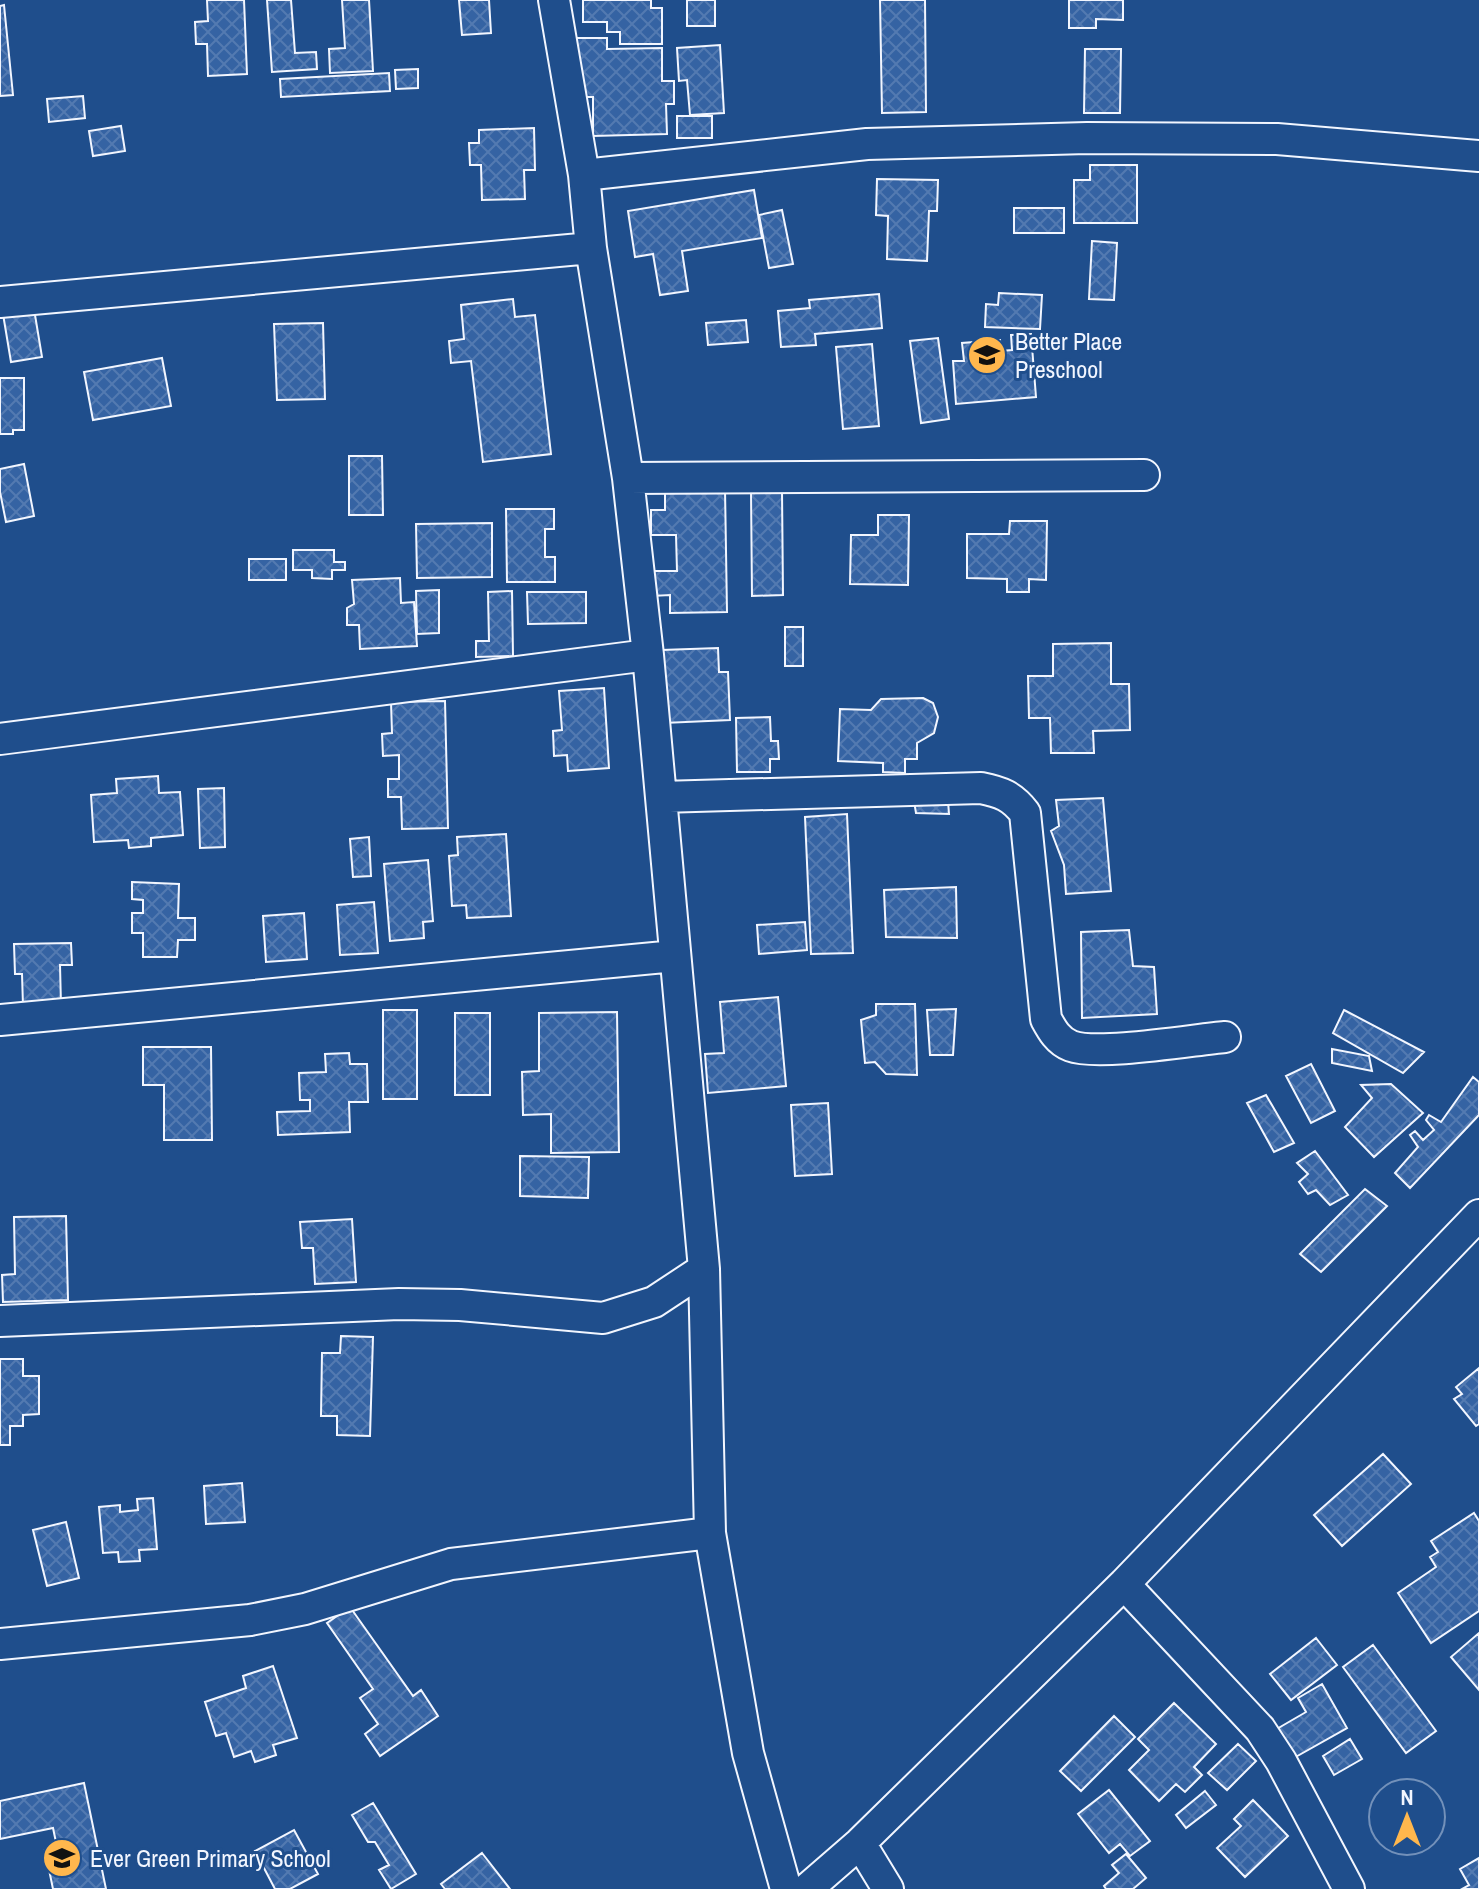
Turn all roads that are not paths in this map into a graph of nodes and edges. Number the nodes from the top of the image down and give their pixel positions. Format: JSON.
{"nodes":[{"id":1,"x":554,"y":0,"type":"edge"},
{"id":2,"x":1479,"y":156,"type":"edge"},
{"id":3,"x":584,"y":175,"type":"junction"},
{"id":4,"x":591,"y":248,"type":"junction"},
{"id":5,"x":0,"y":302,"type":"edge"},
{"id":6,"x":1144,"y":475,"type":"dead end"},
{"id":7,"x":628,"y":478,"type":"junction"},
{"id":8,"x":648,"y":655,"type":"junction"},
{"id":9,"x":0,"y":739,"type":"edge"},
{"id":10,"x":661,"y":797,"type":"junction"},
{"id":11,"x":675,"y":956,"type":"junction"},
{"id":12,"x":0,"y":1020,"type":"edge"},
{"id":13,"x":1225,"y":1037,"type":"dead end"},
{"id":14,"x":1479,"y":1215,"type":"edge"},
{"id":15,"x":704,"y":1269,"type":"junction"},
{"id":16,"x":0,"y":1321,"type":"edge"},
{"id":17,"x":710,"y":1533,"type":"junction"},
{"id":18,"x":1124,"y":1584,"type":"junction"},
{"id":19,"x":0,"y":1644,"type":"edge"},
{"id":20,"x":860,"y":1843,"type":"junction"},
{"id":21,"x":786,"y":1889,"type":"edge"},
{"id":22,"x":807,"y":1889,"type":"edge"},
{"id":23,"x":888,"y":1889,"type":"edge"},
{"id":24,"x":1349,"y":1889,"type":"edge"}],
"edges":[{"from":1,"to":3,"type":"street"},
{"from":2,"to":3,"type":"street"},
{"from":3,"to":4,"type":"street"},
{"from":4,"to":5,"type":"street"},
{"from":4,"to":7,"type":"street"},
{"from":6,"to":7,"type":"street"},
{"from":7,"to":8,"type":"street"},
{"from":8,"to":9,"type":"street"},
{"from":8,"to":10,"type":"street"},
{"from":10,"to":11,"type":"street"},
{"from":10,"to":13,"type":"street"},
{"from":11,"to":12,"type":"street"},
{"from":11,"to":15,"type":"street"},
{"from":14,"to":18,"type":"street"},
{"from":15,"to":16,"type":"street"},
{"from":15,"to":17,"type":"street"},
{"from":17,"to":19,"type":"street"},
{"from":17,"to":21,"type":"street"},
{"from":18,"to":20,"type":"street"},
{"from":18,"to":24,"type":"street"},
{"from":20,"to":22,"type":"street"},
{"from":20,"to":23,"type":"street"}]}
